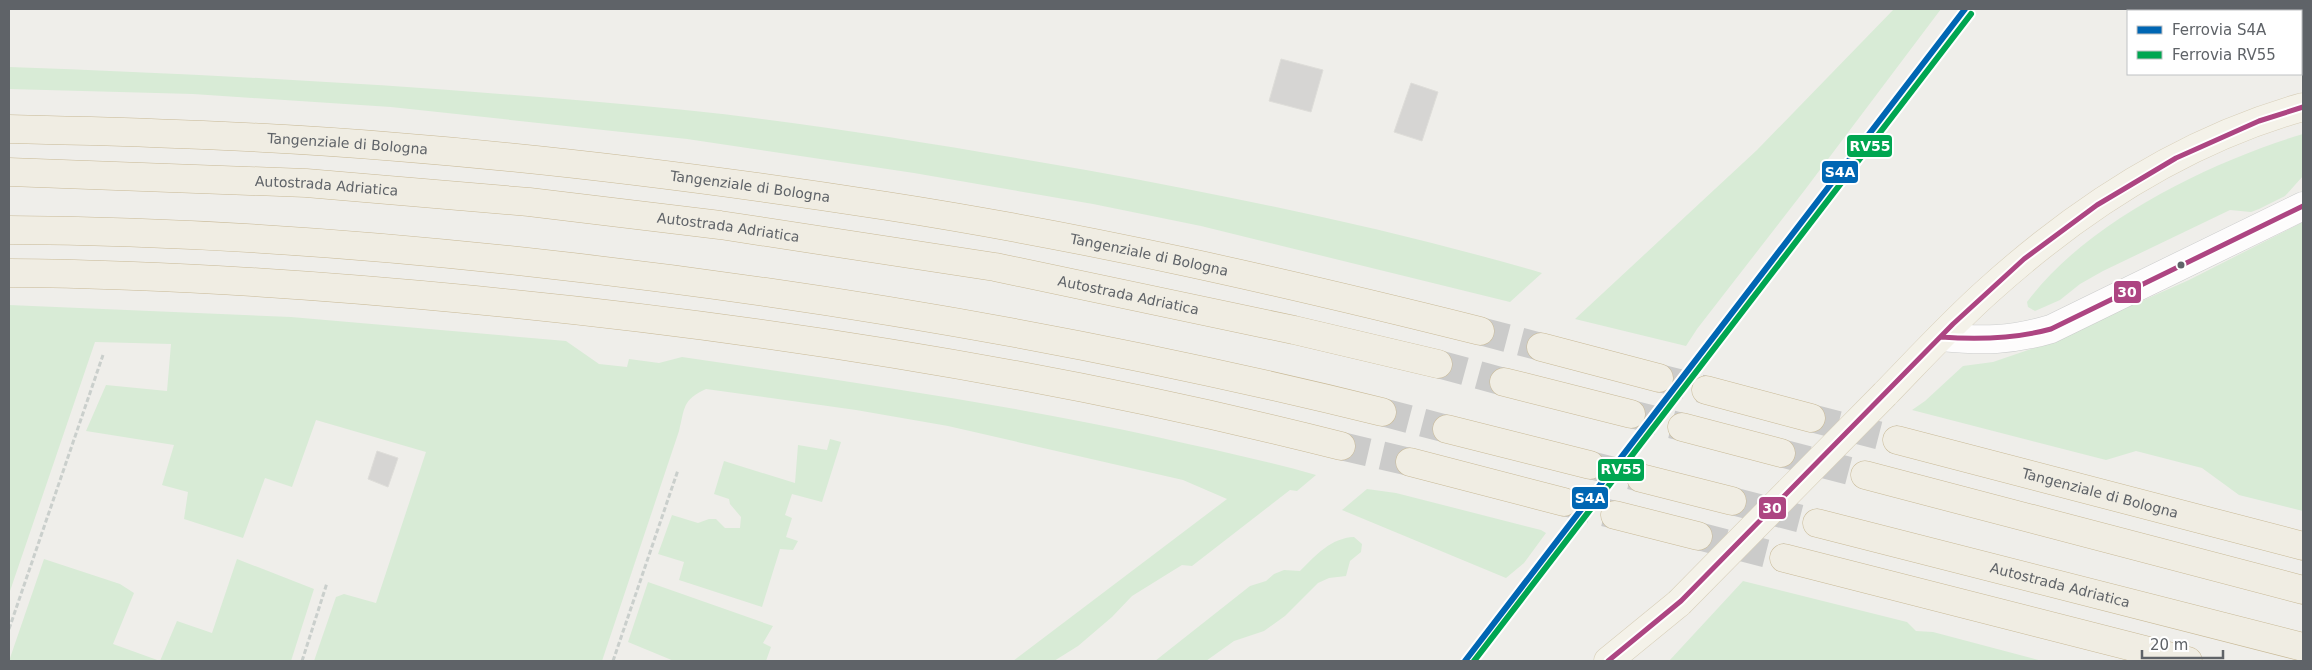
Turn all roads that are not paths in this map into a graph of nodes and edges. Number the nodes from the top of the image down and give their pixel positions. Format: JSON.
{"nodes":[{"id":1,"x":2303,"y":107,"type":"edge"},
{"id":2,"x":9,"y":129,"type":"edge"},
{"id":3,"x":9,"y":172,"type":"edge"},
{"id":4,"x":2303,"y":206,"type":"edge"},
{"id":5,"x":9,"y":230,"type":"edge"},
{"id":6,"x":9,"y":273,"type":"edge"},
{"id":7,"x":1480,"y":331,"type":"tunnel mouth"},
{"id":8,"x":1941,"y":337,"type":"junction"},
{"id":9,"x":1541,"y":347,"type":"tunnel mouth"},
{"id":10,"x":1438,"y":364,"type":"tunnel mouth"},
{"id":11,"x":1659,"y":378,"type":"tunnel mouth"},
{"id":12,"x":1504,"y":382,"type":"tunnel mouth"},
{"id":13,"x":1706,"y":390,"type":"tunnel mouth"},
{"id":14,"x":1382,"y":412,"type":"tunnel mouth"},
{"id":15,"x":1630,"y":414,"type":"tunnel mouth"},
{"id":16,"x":1811,"y":418,"type":"tunnel mouth"},
{"id":17,"x":1682,"y":427,"type":"tunnel mouth"},
{"id":18,"x":1447,"y":429,"type":"tunnel mouth"},
{"id":19,"x":1897,"y":440,"type":"tunnel mouth"},
{"id":20,"x":1341,"y":446,"type":"tunnel mouth"},
{"id":21,"x":1781,"y":453,"type":"tunnel mouth"},
{"id":22,"x":1410,"y":462,"type":"tunnel mouth"},
{"id":23,"x":1590,"y":466,"type":"tunnel mouth"},
{"id":24,"x":1865,"y":474,"type":"tunnel mouth"},
{"id":25,"x":1641,"y":478,"type":"tunnel mouth"},
{"id":26,"x":1732,"y":501,"type":"tunnel mouth"},
{"id":27,"x":1564,"y":502,"type":"tunnel mouth"},
{"id":28,"x":1615,"y":515,"type":"tunnel mouth"},
{"id":29,"x":1817,"y":523,"type":"tunnel mouth"},
{"id":30,"x":1698,"y":536,"type":"tunnel mouth"},
{"id":31,"x":2303,"y":544,"type":"edge"},
{"id":32,"x":1784,"y":558,"type":"tunnel mouth"},
{"id":33,"x":2303,"y":590,"type":"edge"},
{"id":34,"x":1679,"y":603,"type":"junction"},
{"id":35,"x":2303,"y":647,"type":"edge"},
{"id":36,"x":2148,"y":651,"type":"junction"},
{"id":37,"x":1608,"y":661,"type":"edge"},
{"id":38,"x":1639,"y":661,"type":"edge"},
{"id":39,"x":2178,"y":661,"type":"edge"},
{"id":40,"x":2188,"y":661,"type":"edge"}],
"edges":[{"from":1,"to":8,"type":"main road"},
{"from":2,"to":7,"type":"highway","name":"Tangenziale di Bologna"},
{"from":3,"to":10,"type":"highway","name":"Autostrada Adriatica"},
{"from":4,"to":8,"type":"lane"},
{"from":5,"to":14,"type":"highway"},
{"from":6,"to":20,"type":"highway"},
{"from":8,"to":34,"type":"main road","bridge":true},
{"from":9,"to":11,"type":"highway"},
{"from":12,"to":15,"type":"highway"},
{"from":13,"to":16,"type":"highway"},
{"from":17,"to":21,"type":"highway"},
{"from":18,"to":23,"type":"highway"},
{"from":19,"to":31,"type":"highway","name":"Tangenziale di Bologna"},
{"from":22,"to":27,"type":"highway"},
{"from":24,"to":33,"type":"highway"},
{"from":25,"to":26,"type":"highway"},
{"from":28,"to":30,"type":"highway"},
{"from":29,"to":35,"type":"highway","name":"Autostrada Adriatica"},
{"from":32,"to":36,"type":"highway"},
{"from":34,"to":37,"type":"main road"},
{"from":34,"to":38,"type":"main road"},
{"from":36,"to":39,"type":"highway"},
{"from":36,"to":40,"type":"highway"}]}
